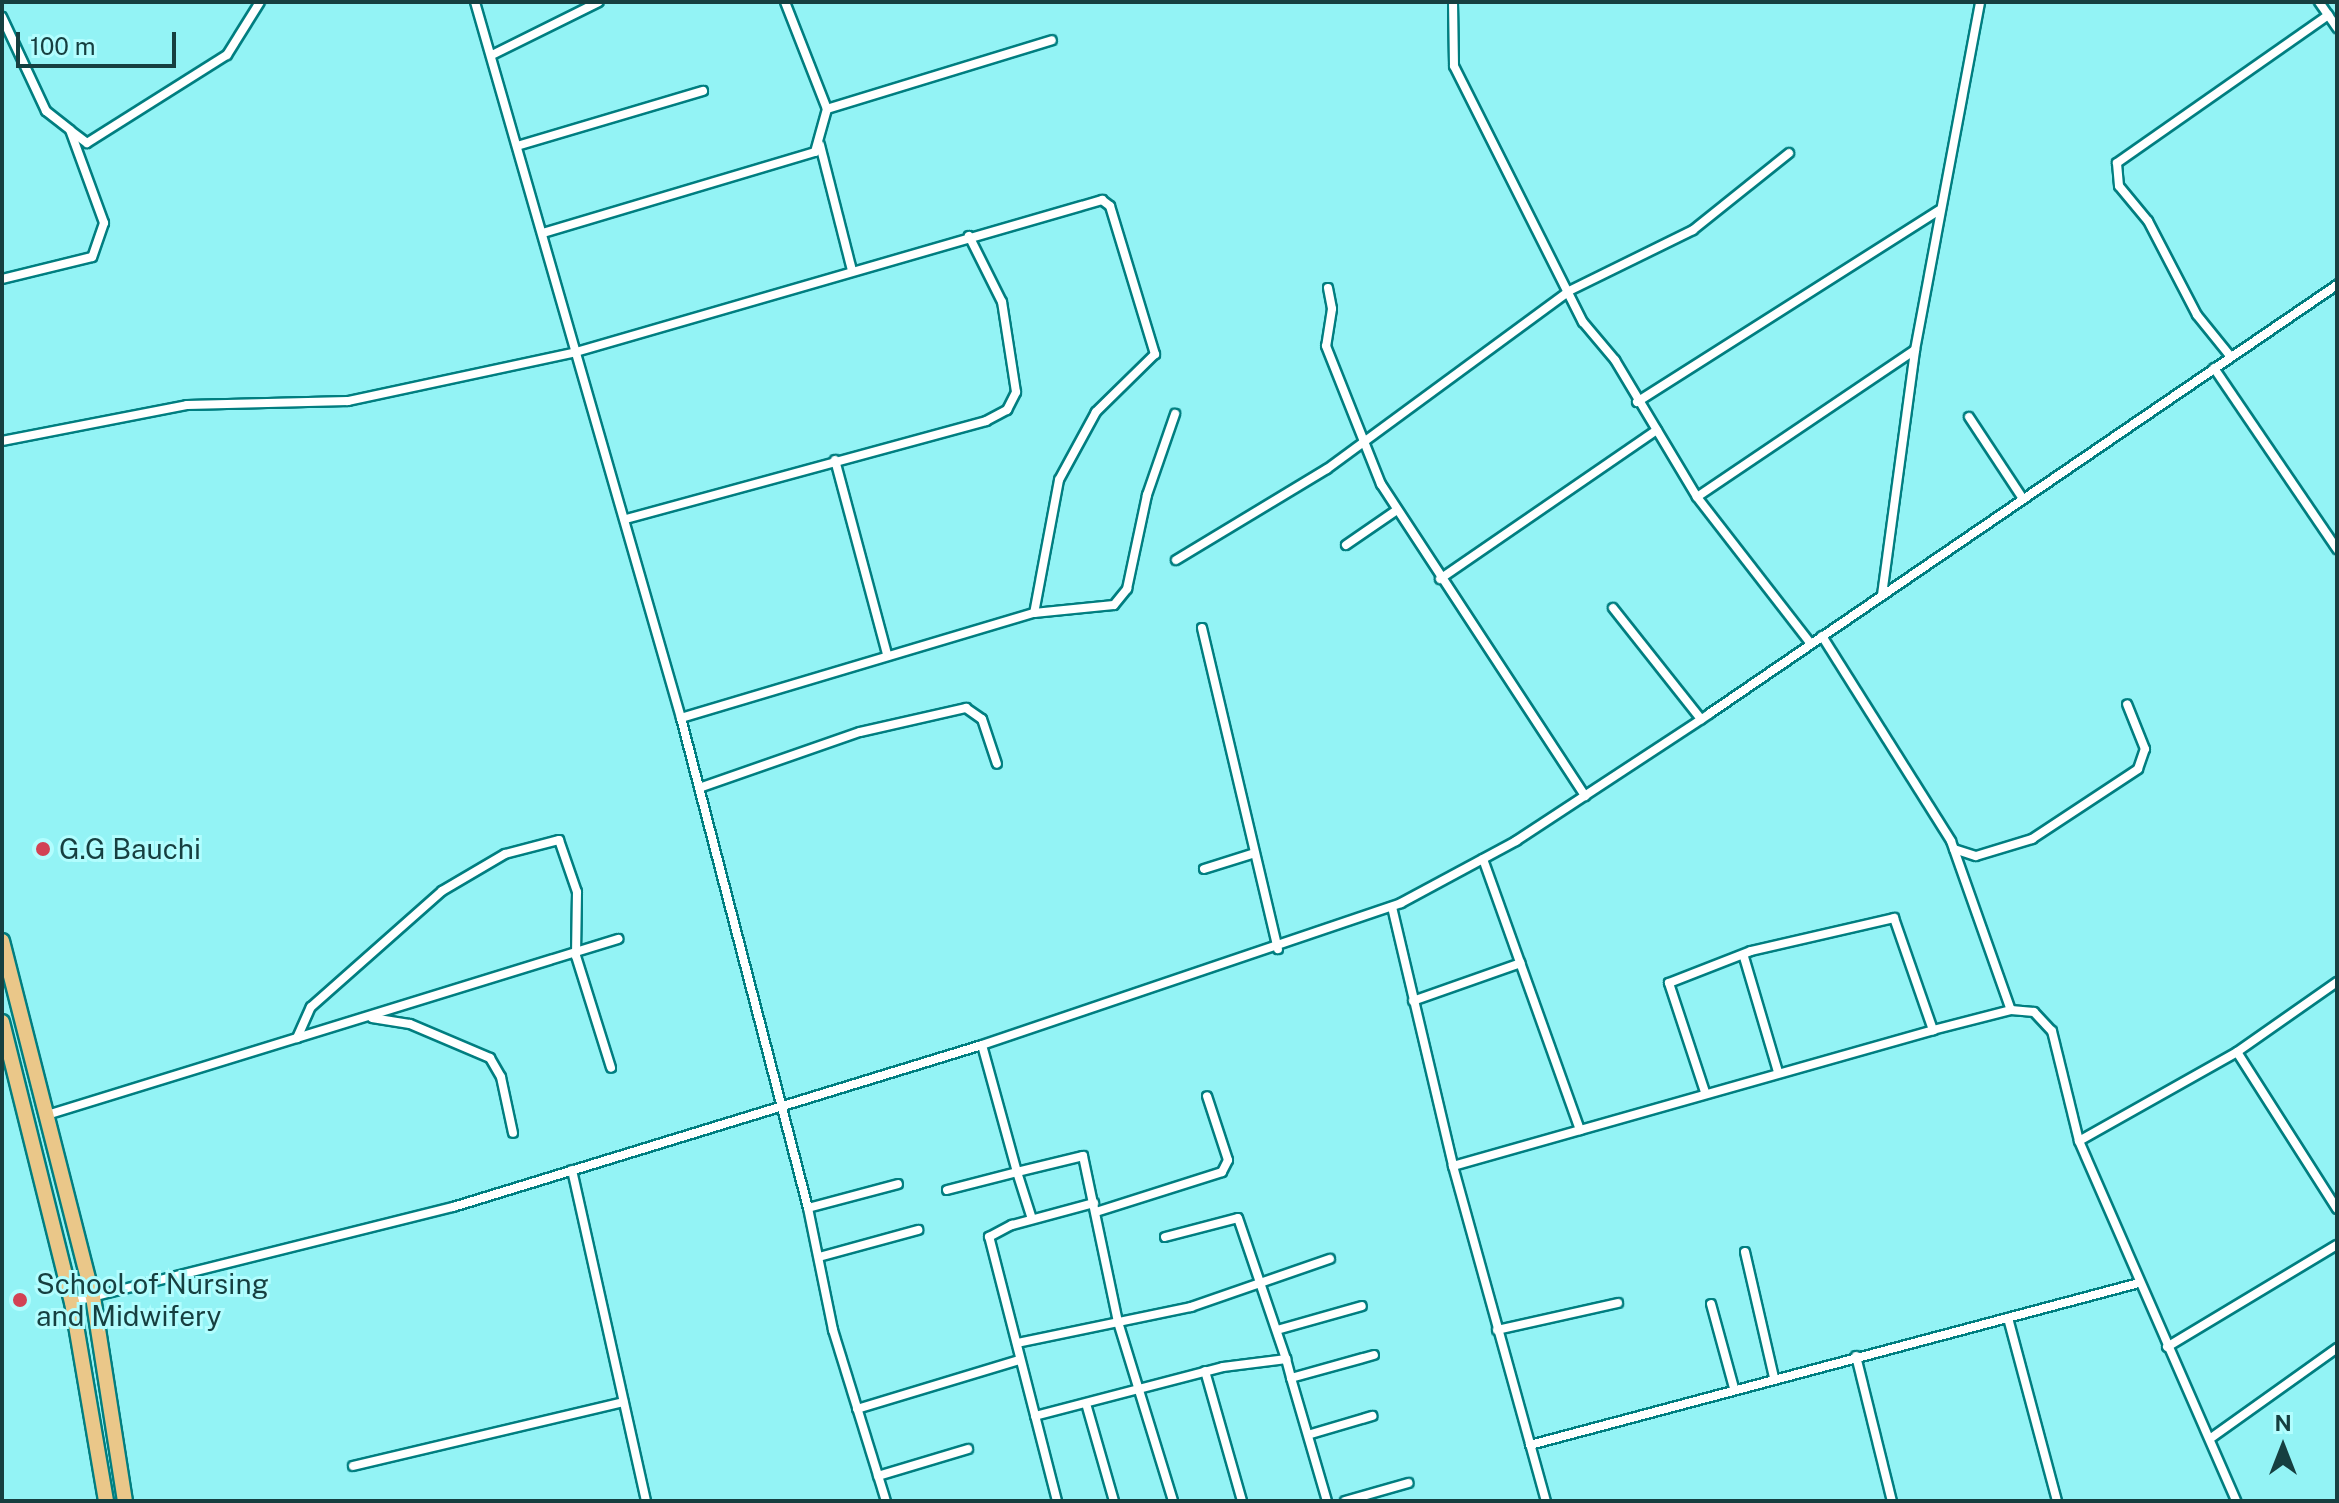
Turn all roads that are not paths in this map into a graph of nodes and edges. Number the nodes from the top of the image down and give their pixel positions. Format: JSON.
{"nodes":[{"id":1,"x":260,"y":2,"type":"edge"},
{"id":2,"x":475,"y":2,"type":"edge"},
{"id":3,"x":599,"y":2,"type":"edge"},
{"id":4,"x":785,"y":2,"type":"edge"},
{"id":5,"x":1453,"y":2,"type":"edge"},
{"id":6,"x":1980,"y":2,"type":"edge"},
{"id":7,"x":2319,"y":2,"type":"edge"},
{"id":8,"x":2328,"y":15,"type":"junction"},
{"id":9,"x":2,"y":17,"type":"edge"},
{"id":10,"x":2337,"y":28,"type":"edge"},
{"id":11,"x":1052,"y":40,"type":"dead end"},
{"id":12,"x":492,"y":55,"type":"junction"},
{"id":13,"x":703,"y":91,"type":"dead end"},
{"id":14,"x":827,"y":109,"type":"junction"},
{"id":15,"x":70,"y":130,"type":"junction"},
{"id":16,"x":820,"y":145,"type":"junction"},
{"id":17,"x":517,"y":146,"type":"junction"},
{"id":18,"x":1789,"y":153,"type":"dead end"},
{"id":19,"x":1939,"y":210,"type":"junction"},
{"id":20,"x":543,"y":233,"type":"junction"},
{"id":21,"x":969,"y":236,"type":"junction"},
{"id":22,"x":852,"y":271,"type":"junction"},
{"id":23,"x":2,"y":279,"type":"edge"},
{"id":24,"x":2337,"y":285,"type":"edge"},
{"id":25,"x":1328,"y":288,"type":"dead end"},
{"id":26,"x":1569,"y":291,"type":"junction"},
{"id":27,"x":1915,"y":350,"type":"junction"},
{"id":28,"x":576,"y":352,"type":"junction"},
{"id":29,"x":2231,"y":357,"type":"junction"},
{"id":30,"x":2214,"y":368,"type":"junction"},
{"id":31,"x":1637,"y":402,"type":"junction"},
{"id":32,"x":1175,"y":414,"type":"dead end"},
{"id":33,"x":1969,"y":417,"type":"dead end"},
{"id":34,"x":1657,"y":430,"type":"junction"},
{"id":35,"x":2,"y":441,"type":"edge"},
{"id":36,"x":1363,"y":442,"type":"junction"},
{"id":37,"x":835,"y":460,"type":"junction"},
{"id":38,"x":1697,"y":497,"type":"junction"},
{"id":39,"x":2023,"y":499,"type":"junction"},
{"id":40,"x":1397,"y":510,"type":"junction"},
{"id":41,"x":626,"y":519,"type":"junction"},
{"id":42,"x":1346,"y":545,"type":"dead end"},
{"id":43,"x":2337,"y":549,"type":"edge"},
{"id":44,"x":1176,"y":560,"type":"dead end"},
{"id":45,"x":1440,"y":579,"type":"junction"},
{"id":46,"x":1882,"y":595,"type":"junction"},
{"id":47,"x":1613,"y":608,"type":"dead end"},
{"id":48,"x":1034,"y":613,"type":"junction"},
{"id":49,"x":1202,"y":628,"type":"dead end"},
{"id":50,"x":1822,"y":636,"type":"junction"},
{"id":51,"x":1811,"y":644,"type":"junction"},
{"id":52,"x":887,"y":654,"type":"junction"},
{"id":53,"x":2127,"y":704,"type":"dead end"},
{"id":54,"x":681,"y":718,"type":"junction"},
{"id":55,"x":1701,"y":719,"type":"junction"},
{"id":56,"x":997,"y":764,"type":"dead end"},
{"id":57,"x":699,"y":788,"type":"junction"},
{"id":58,"x":1585,"y":796,"type":"junction"},
{"id":59,"x":1954,"y":849,"type":"junction"},
{"id":60,"x":1255,"y":853,"type":"junction"},
{"id":61,"x":1483,"y":859,"type":"junction"},
{"id":62,"x":1204,"y":869,"type":"dead end"},
{"id":63,"x":1392,"y":907,"type":"junction"},
{"id":64,"x":618,"y":939,"type":"dead end"},
{"id":65,"x":2,"y":941,"type":"edge"},
{"id":66,"x":1278,"y":949,"type":"junction"},
{"id":67,"x":576,"y":956,"type":"junction"},
{"id":68,"x":1744,"y":957,"type":"junction"},
{"id":69,"x":1521,"y":963,"type":"junction"},
{"id":70,"x":2337,"y":982,"type":"edge"},
{"id":71,"x":1413,"y":1001,"type":"junction"},
{"id":72,"x":2011,"y":1010,"type":"junction"},
{"id":73,"x":367,"y":1018,"type":"junction"},
{"id":74,"x":2,"y":1022,"type":"edge"},
{"id":75,"x":1933,"y":1030,"type":"junction"},
{"id":76,"x":297,"y":1038,"type":"junction"},
{"id":77,"x":982,"y":1045,"type":"junction"},
{"id":78,"x":2237,"y":1052,"type":"junction"},
{"id":79,"x":611,"y":1068,"type":"dead end"},
{"id":80,"x":1778,"y":1072,"type":"junction"},
{"id":81,"x":1705,"y":1092,"type":"junction"},
{"id":82,"x":1207,"y":1096,"type":"dead end"},
{"id":83,"x":780,"y":1106,"type":"junction"},
{"id":84,"x":47,"y":1115,"type":"junction"},
{"id":85,"x":1580,"y":1130,"type":"junction"},
{"id":86,"x":513,"y":1133,"type":"dead end"},
{"id":87,"x":2079,"y":1141,"type":"junction"},
{"id":88,"x":1453,"y":1166,"type":"junction"},
{"id":89,"x":572,"y":1170,"type":"junction"},
{"id":90,"x":1017,"y":1172,"type":"junction"},
{"id":91,"x":898,"y":1184,"type":"dead end"},
{"id":92,"x":947,"y":1190,"type":"dead end"},
{"id":93,"x":808,"y":1208,"type":"junction"},
{"id":94,"x":1095,"y":1208,"type":"junction"},
{"id":95,"x":2337,"y":1209,"type":"edge"},
{"id":96,"x":1032,"y":1219,"type":"junction"},
{"id":97,"x":918,"y":1230,"type":"dead end"},
{"id":98,"x":1165,"y":1237,"type":"dead end"},
{"id":99,"x":2337,"y":1245,"type":"edge"},
{"id":100,"x":1745,"y":1252,"type":"dead end"},
{"id":101,"x":819,"y":1257,"type":"junction"},
{"id":102,"x":1330,"y":1259,"type":"dead end"},
{"id":103,"x":1264,"y":1283,"type":"junction"},
{"id":104,"x":2139,"y":1283,"type":"junction"},
{"id":105,"x":93,"y":1297,"type":"junction"},
{"id":106,"x":72,"y":1302,"type":"junction"},
{"id":107,"x":1618,"y":1303,"type":"dead end"},
{"id":108,"x":1711,"y":1304,"type":"dead end"},
{"id":109,"x":1362,"y":1306,"type":"dead end"},
{"id":110,"x":2008,"y":1318,"type":"junction"},
{"id":111,"x":1118,"y":1322,"type":"junction"},
{"id":112,"x":1277,"y":1330,"type":"junction"},
{"id":113,"x":1497,"y":1330,"type":"junction"},
{"id":114,"x":1017,"y":1343,"type":"junction"},
{"id":115,"x":2167,"y":1347,"type":"junction"},
{"id":116,"x":2337,"y":1348,"type":"edge"},
{"id":117,"x":1374,"y":1355,"type":"dead end"},
{"id":118,"x":1856,"y":1356,"type":"junction"},
{"id":119,"x":1286,"y":1359,"type":"junction"},
{"id":120,"x":1019,"y":1360,"type":"junction"},
{"id":121,"x":1205,"y":1371,"type":"junction"},
{"id":122,"x":1291,"y":1378,"type":"junction"},
{"id":123,"x":1774,"y":1378,"type":"junction"},
{"id":124,"x":1734,"y":1388,"type":"junction"},
{"id":125,"x":1140,"y":1392,"type":"junction"},
{"id":126,"x":624,"y":1402,"type":"junction"},
{"id":127,"x":1087,"y":1407,"type":"junction"},
{"id":128,"x":857,"y":1409,"type":"junction"},
{"id":129,"x":1035,"y":1416,"type":"junction"},
{"id":130,"x":1372,"y":1416,"type":"dead end"},
{"id":131,"x":1311,"y":1434,"type":"junction"},
{"id":132,"x":2211,"y":1438,"type":"junction"},
{"id":133,"x":1530,"y":1445,"type":"junction"},
{"id":134,"x":968,"y":1449,"type":"dead end"},
{"id":135,"x":353,"y":1466,"type":"dead end"},
{"id":136,"x":878,"y":1476,"type":"junction"},
{"id":137,"x":1408,"y":1483,"type":"dead end"},
{"id":138,"x":106,"y":1501,"type":"edge"},
{"id":139,"x":125,"y":1501,"type":"edge"},
{"id":140,"x":646,"y":1501,"type":"edge"},
{"id":141,"x":886,"y":1501,"type":"edge"},
{"id":142,"x":1057,"y":1501,"type":"edge"},
{"id":143,"x":1114,"y":1501,"type":"edge"},
{"id":144,"x":1173,"y":1501,"type":"edge"},
{"id":145,"x":1242,"y":1501,"type":"edge"},
{"id":146,"x":1327,"y":1501,"type":"edge"},
{"id":147,"x":1345,"y":1501,"type":"edge"},
{"id":148,"x":1546,"y":1501,"type":"edge"},
{"id":149,"x":1892,"y":1501,"type":"edge"},
{"id":150,"x":2057,"y":1501,"type":"edge"},
{"id":151,"x":2236,"y":1501,"type":"edge"}],
"edges":[{"from":1,"to":15,"type":"street"},
{"from":2,"to":12,"type":"street"},
{"from":3,"to":12,"type":"street"},
{"from":4,"to":14,"type":"street"},
{"from":5,"to":26,"type":"street"},
{"from":6,"to":19,"type":"street"},
{"from":7,"to":8,"type":"street"},
{"from":8,"to":10,"type":"street"},
{"from":8,"to":29,"type":"street"},
{"from":9,"to":15,"type":"street"},
{"from":11,"to":14,"type":"street"},
{"from":12,"to":17,"type":"street"},
{"from":13,"to":17,"type":"street"},
{"from":14,"to":16,"type":"street"},
{"from":15,"to":23,"type":"street"},
{"from":16,"to":20,"type":"street"},
{"from":16,"to":22,"type":"street"},
{"from":17,"to":20,"type":"street"},
{"from":18,"to":26,"type":"street"},
{"from":19,"to":27,"type":"street"},
{"from":19,"to":31,"type":"street"},
{"from":20,"to":28,"type":"street"},
{"from":21,"to":22,"type":"street"},
{"from":21,"to":37,"type":"street"},
{"from":21,"to":48,"type":"street"},
{"from":22,"to":28,"type":"street"},
{"from":24,"to":29,"type":"street"},
{"from":25,"to":36,"type":"street"},
{"from":26,"to":31,"type":"street"},
{"from":26,"to":36,"type":"street"},
{"from":27,"to":38,"type":"street"},
{"from":27,"to":46,"type":"street"},
{"from":28,"to":35,"type":"street"},
{"from":28,"to":41,"type":"street"},
{"from":29,"to":30,"type":"street"},
{"from":30,"to":39,"type":"street"},
{"from":30,"to":43,"type":"street"},
{"from":31,"to":34,"type":"street"},
{"from":32,"to":48,"type":"street"},
{"from":33,"to":39,"type":"street"},
{"from":34,"to":38,"type":"street"},
{"from":34,"to":45,"type":"street"},
{"from":36,"to":40,"type":"street"},
{"from":36,"to":44,"type":"street"},
{"from":37,"to":41,"type":"street"},
{"from":37,"to":52,"type":"street"},
{"from":38,"to":51,"type":"street"},
{"from":39,"to":46,"type":"street"},
{"from":40,"to":42,"type":"street"},
{"from":40,"to":45,"type":"street"},
{"from":41,"to":54,"type":"street"},
{"from":45,"to":58,"type":"street"},
{"from":46,"to":50,"type":"street"},
{"from":47,"to":55,"type":"street"},
{"from":48,"to":52,"type":"street"},
{"from":49,"to":60,"type":"street"},
{"from":50,"to":51,"type":"street"},
{"from":50,"to":59,"type":"street"},
{"from":51,"to":55,"type":"street"},
{"from":52,"to":54,"type":"street"},
{"from":53,"to":59,"type":"street"},
{"from":54,"to":57,"type":"street"},
{"from":55,"to":58,"type":"street"},
{"from":56,"to":57,"type":"street"},
{"from":57,"to":83,"type":"street"},
{"from":58,"to":61,"type":"street"},
{"from":59,"to":72,"type":"street"},
{"from":60,"to":62,"type":"street"},
{"from":60,"to":66,"type":"street"},
{"from":61,"to":63,"type":"street"},
{"from":61,"to":69,"type":"street"},
{"from":63,"to":66,"type":"street"},
{"from":63,"to":71,"type":"street"},
{"from":64,"to":67,"type":"street"},
{"from":65,"to":84,"type":"main road"},
{"from":66,"to":77,"type":"street"},
{"from":67,"to":73,"type":"street"},
{"from":67,"to":76,"type":"street"},
{"from":67,"to":79,"type":"street"},
{"from":68,"to":75,"type":"street"},
{"from":68,"to":80,"type":"street"},
{"from":68,"to":81,"type":"street"},
{"from":69,"to":71,"type":"street"},
{"from":69,"to":85,"type":"street"},
{"from":70,"to":78,"type":"street"},
{"from":71,"to":88,"type":"street"},
{"from":72,"to":75,"type":"street"},
{"from":72,"to":87,"type":"street"},
{"from":73,"to":76,"type":"street"},
{"from":73,"to":86,"type":"street"},
{"from":74,"to":106,"type":"main road"},
{"from":75,"to":80,"type":"street"},
{"from":76,"to":84,"type":"street"},
{"from":77,"to":83,"type":"street"},
{"from":77,"to":90,"type":"street"},
{"from":78,"to":87,"type":"street"},
{"from":78,"to":95,"type":"street"},
{"from":80,"to":81,"type":"street"},
{"from":81,"to":85,"type":"street"},
{"from":82,"to":94,"type":"street"},
{"from":83,"to":89,"type":"street"},
{"from":83,"to":93,"type":"street"},
{"from":84,"to":105,"type":"main road"},
{"from":85,"to":88,"type":"street"},
{"from":87,"to":104,"type":"street"},
{"from":88,"to":113,"type":"street"},
{"from":89,"to":105,"type":"street"},
{"from":89,"to":126,"type":"street"},
{"from":90,"to":92,"type":"street"},
{"from":90,"to":94,"type":"street"},
{"from":90,"to":96,"type":"street"},
{"from":91,"to":93,"type":"street"},
{"from":93,"to":101,"type":"street"},
{"from":94,"to":96,"type":"street"},
{"from":94,"to":111,"type":"street"},
{"from":96,"to":114,"type":"street"},
{"from":97,"to":101,"type":"street"},
{"from":98,"to":103,"type":"street"},
{"from":99,"to":115,"type":"street"},
{"from":100,"to":123,"type":"street"},
{"from":101,"to":128,"type":"street"},
{"from":102,"to":103,"type":"street"},
{"from":103,"to":111,"type":"street"},
{"from":103,"to":112,"type":"street"},
{"from":104,"to":110,"type":"street"},
{"from":104,"to":115,"type":"street"},
{"from":105,"to":106,"type":"street"},
{"from":105,"to":139,"type":"main road"},
{"from":106,"to":138,"type":"main road"},
{"from":107,"to":113,"type":"street"},
{"from":108,"to":124,"type":"street"},
{"from":109,"to":112,"type":"street"},
{"from":110,"to":118,"type":"street"},
{"from":110,"to":150,"type":"street"},
{"from":111,"to":114,"type":"street"},
{"from":111,"to":125,"type":"street"},
{"from":112,"to":119,"type":"street"},
{"from":113,"to":133,"type":"street"},
{"from":114,"to":120,"type":"street"},
{"from":115,"to":132,"type":"street"},
{"from":116,"to":132,"type":"street"},
{"from":117,"to":122,"type":"street"},
{"from":118,"to":123,"type":"street"},
{"from":118,"to":149,"type":"street"},
{"from":119,"to":121,"type":"street"},
{"from":119,"to":122,"type":"street"},
{"from":120,"to":128,"type":"street"},
{"from":120,"to":129,"type":"street"},
{"from":121,"to":125,"type":"street"},
{"from":121,"to":145,"type":"street"},
{"from":122,"to":131,"type":"street"},
{"from":123,"to":124,"type":"street"},
{"from":124,"to":133,"type":"street"},
{"from":125,"to":127,"type":"street"},
{"from":125,"to":144,"type":"street"},
{"from":126,"to":135,"type":"street"},
{"from":126,"to":140,"type":"street"},
{"from":127,"to":129,"type":"street"},
{"from":127,"to":143,"type":"street"},
{"from":128,"to":136,"type":"street"},
{"from":129,"to":142,"type":"street"},
{"from":130,"to":131,"type":"street"},
{"from":131,"to":146,"type":"street"},
{"from":132,"to":151,"type":"street"},
{"from":133,"to":148,"type":"street"},
{"from":134,"to":136,"type":"street"},
{"from":136,"to":141,"type":"street"},
{"from":137,"to":147,"type":"street"}]}
